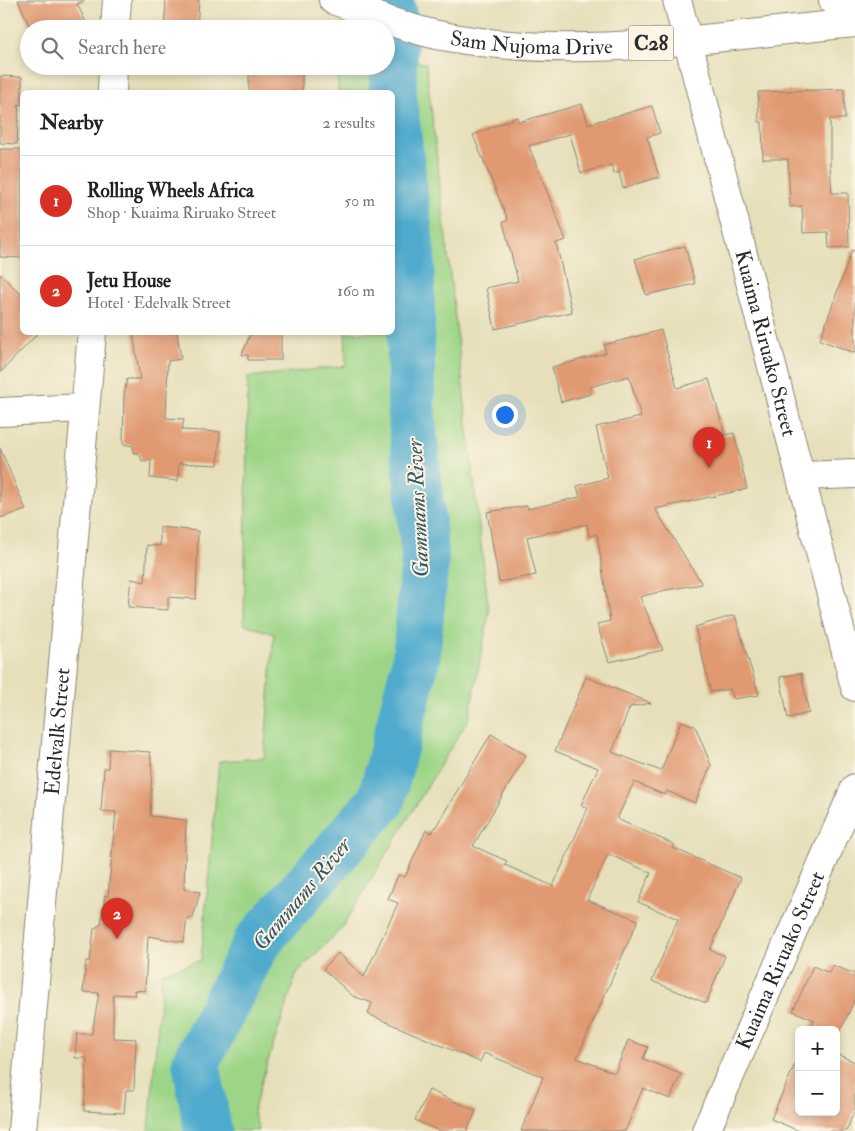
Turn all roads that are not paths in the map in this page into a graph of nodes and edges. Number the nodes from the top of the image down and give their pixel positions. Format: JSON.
{"nodes":[{"id":1,"x":117,"y":0,"type":"edge"},
{"id":2,"x":333,"y":0,"type":"edge"},
{"id":3,"x":676,"y":0,"type":"edge"},
{"id":4,"x":833,"y":0,"type":"edge"},
{"id":5,"x":855,"y":4,"type":"edge"},
{"id":6,"x":116,"y":20,"type":"edge"},
{"id":7,"x":390,"y":20,"type":"edge"},
{"id":8,"x":395,"y":22,"type":"edge"},
{"id":9,"x":855,"y":23,"type":"edge"},
{"id":10,"x":688,"y":42,"type":"junction"},
{"id":11,"x":113,"y":75,"type":"edge"},
{"id":12,"x":112,"y":90,"type":"edge"},
{"id":13,"x":92,"y":335,"type":"edge"},
{"id":14,"x":84,"y":408,"type":"junction"},
{"id":15,"x":0,"y":412,"type":"edge"},
{"id":16,"x":855,"y":474,"type":"edge"},
{"id":17,"x":801,"y":476,"type":"junction"},
{"id":18,"x":855,"y":682,"type":"edge"},
{"id":19,"x":855,"y":788,"type":"edge"},
{"id":20,"x":22,"y":1131,"type":"edge"},
{"id":21,"x":706,"y":1131,"type":"edge"}],
"edges":[{"from":1,"to":6,"type":"main road"},
{"from":2,"to":7,"type":"main road","name":"Sam Nujoma Drive","number":"C28"},
{"from":3,"to":10,"type":"main road","name":"Kuaima Riruako Street"},
{"from":4,"to":5,"type":"main road"},
{"from":8,"to":10,"type":"main road","name":"Sam Nujoma Drive","number":"C28"},
{"from":9,"to":10,"type":"main road","name":"Sam Nujoma Drive","number":"C28"},
{"from":10,"to":17,"type":"main road","name":"Kuaima Riruako Street"},
{"from":11,"to":12,"type":"main road"},
{"from":13,"to":14,"type":"main road","name":"Edelvalk Street"},
{"from":14,"to":15,"type":"main road"},
{"from":14,"to":20,"type":"main road","name":"Edelvalk Street"},
{"from":16,"to":17,"type":"main road"},
{"from":17,"to":18,"type":"main road","name":"Kuaima Riruako Street"},
{"from":19,"to":21,"type":"main road","name":"Kuaima Riruako Street"}]}
